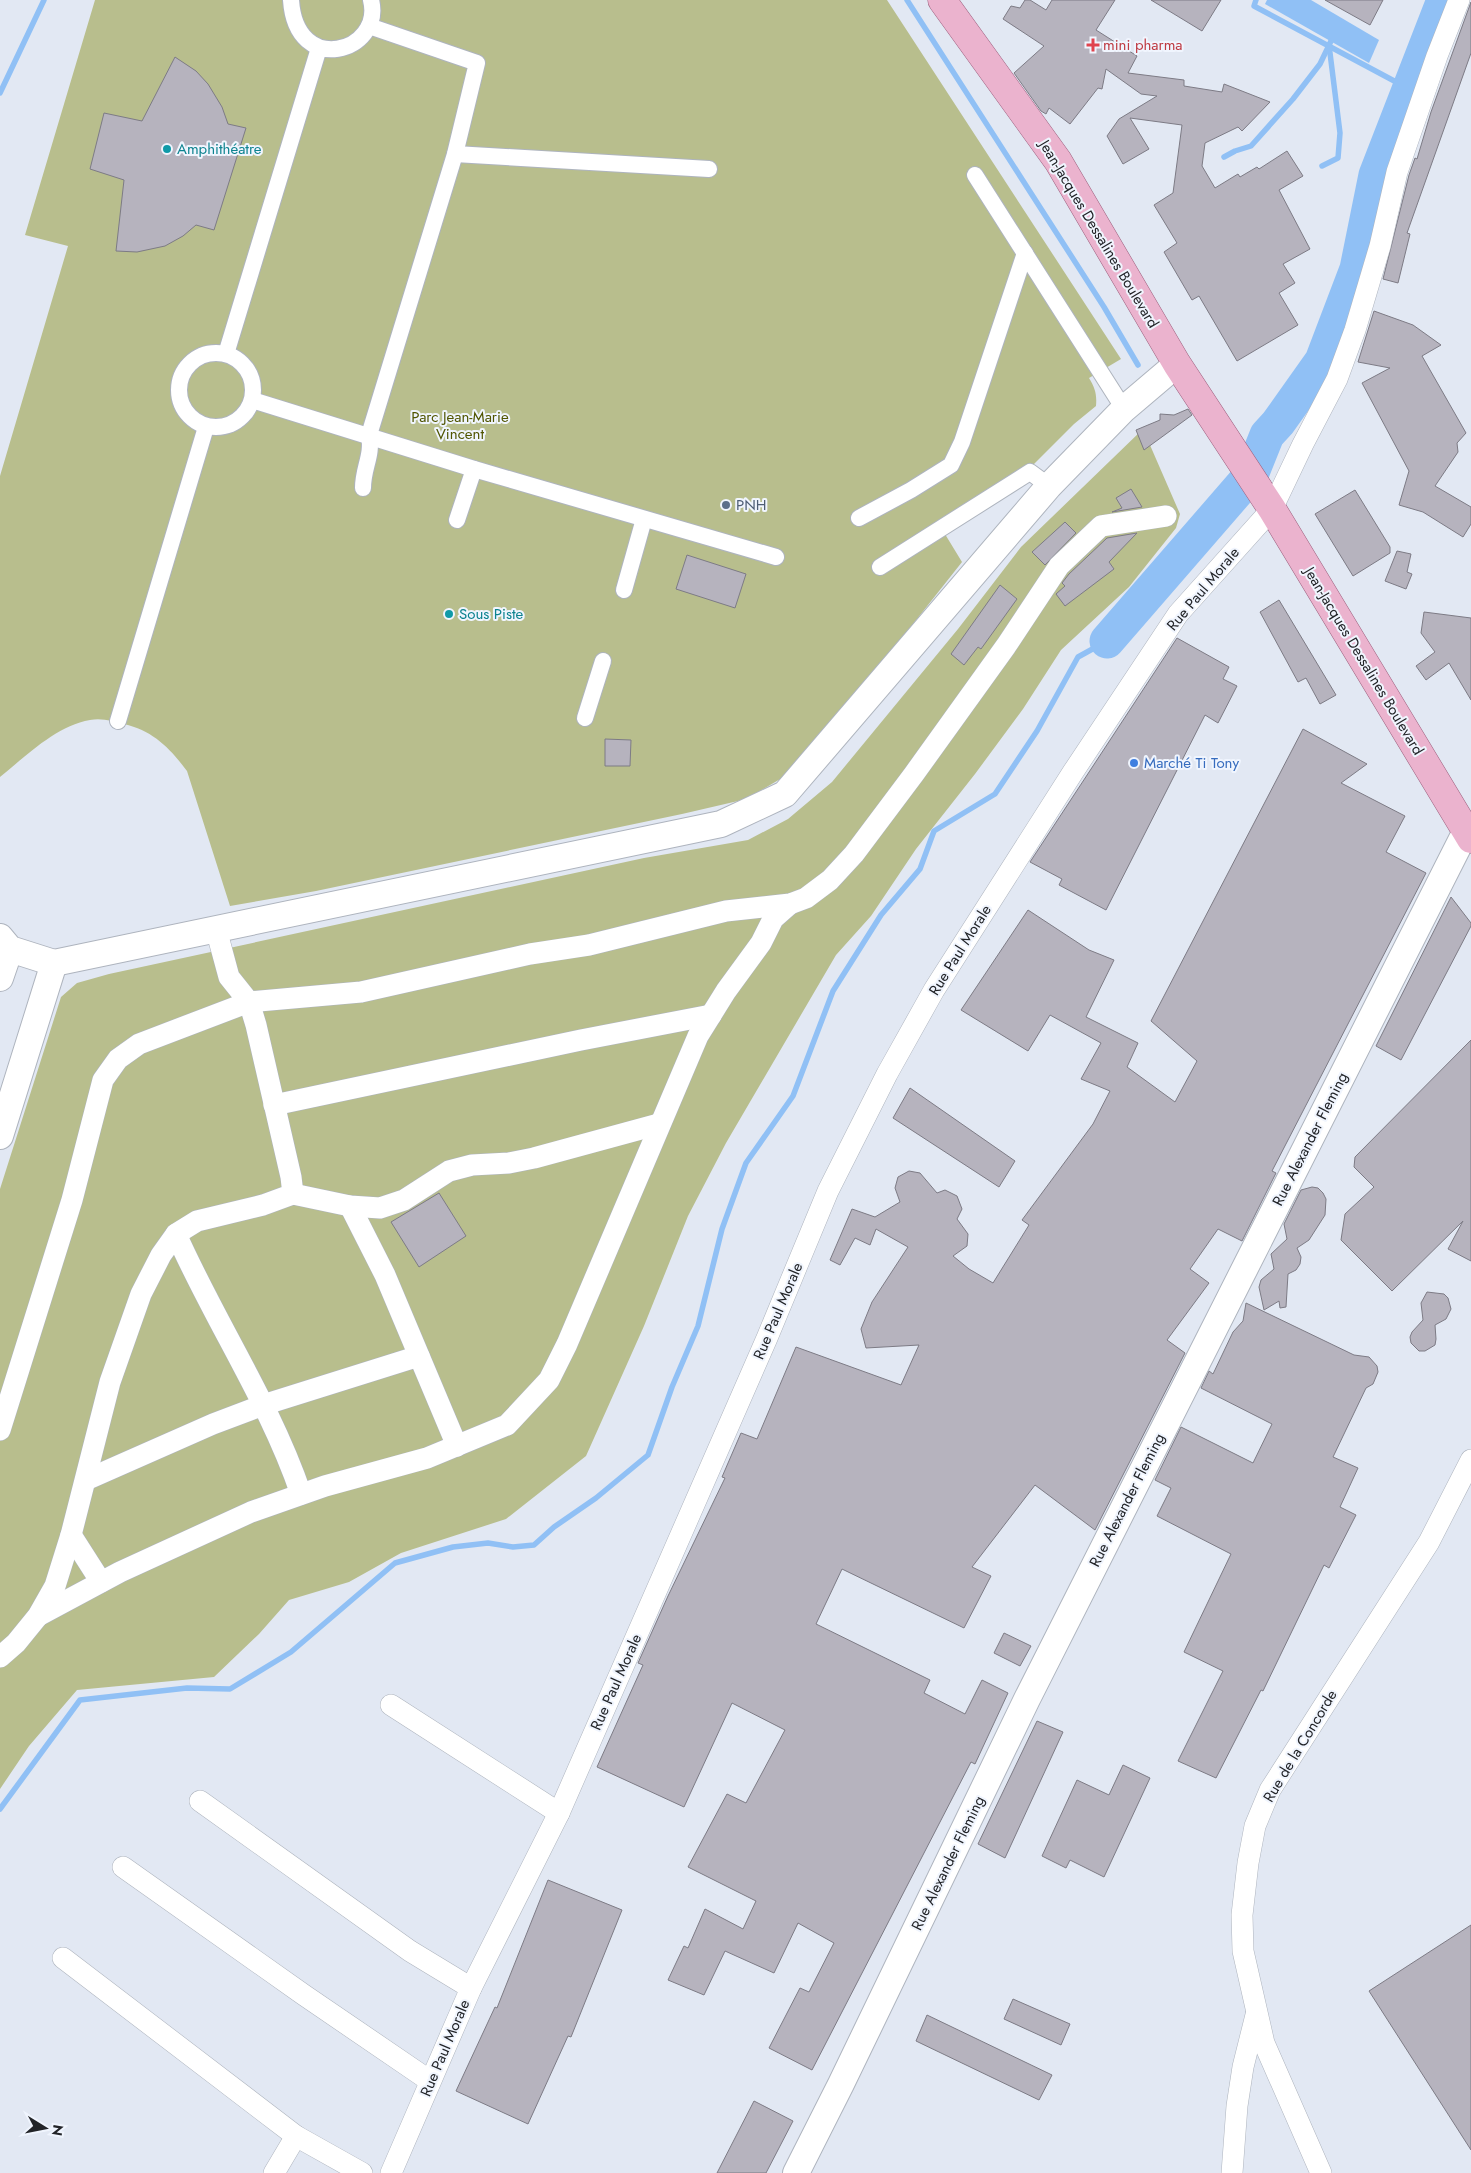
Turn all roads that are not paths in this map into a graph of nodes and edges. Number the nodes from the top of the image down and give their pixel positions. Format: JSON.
{"nodes":[{"id":1,"x":291,"y":0,"type":"edge"},
{"id":2,"x":371,"y":0,"type":"edge"},
{"id":3,"x":942,"y":0,"type":"edge"},
{"id":4,"x":1459,"y":0,"type":"edge"},
{"id":5,"x":369,"y":26,"type":"junction"},
{"id":6,"x":319,"y":48,"type":"junction"},
{"id":7,"x":455,"y":154,"type":"junction"},
{"id":8,"x":709,"y":169,"type":"dead end"},
{"id":9,"x":975,"y":175,"type":"dead end"},
{"id":10,"x":1025,"y":253,"type":"junction"},
{"id":11,"x":226,"y":354,"type":"junction"},
{"id":12,"x":1177,"y":364,"type":"junction"},
{"id":13,"x":252,"y":400,"type":"junction"},
{"id":14,"x":1124,"y":409,"type":"junction"},
{"id":15,"x":206,"y":427,"type":"junction"},
{"id":16,"x":369,"y":435,"type":"junction"},
{"id":17,"x":474,"y":469,"type":"junction"},
{"id":18,"x":1049,"y":486,"type":"junction"},
{"id":19,"x":363,"y":488,"type":"dead end"},
{"id":20,"x":1272,"y":509,"type":"junction"},
{"id":21,"x":1166,"y":516,"type":"dead end"},
{"id":22,"x":859,"y":518,"type":"dead end"},
{"id":23,"x":644,"y":519,"type":"junction"},
{"id":24,"x":457,"y":520,"type":"dead end"},
{"id":25,"x":776,"y":557,"type":"dead end"},
{"id":26,"x":880,"y":567,"type":"dead end"},
{"id":27,"x":624,"y":590,"type":"dead end"},
{"id":28,"x":603,"y":660,"type":"dead end"},
{"id":29,"x":585,"y":718,"type":"dead end"},
{"id":30,"x":118,"y":721,"type":"dead end"},
{"id":31,"x":1469,"y":835,"type":"edge"},
{"id":32,"x":790,"y":904,"type":"junction"},
{"id":33,"x":216,"y":929,"type":"junction"},
{"id":34,"x":5,"y":943,"type":"edge"},
{"id":35,"x":54,"y":963,"type":"junction"},
{"id":36,"x":0,"y":978,"type":"edge"},
{"id":37,"x":249,"y":1002,"type":"junction"},
{"id":38,"x":710,"y":1015,"type":"junction"},
{"id":39,"x":274,"y":1105,"type":"junction"},
{"id":40,"x":660,"y":1124,"type":"junction"},
{"id":41,"x":0,"y":1136,"type":"edge"},
{"id":42,"x":293,"y":1194,"type":"junction"},
{"id":43,"x":350,"y":1206,"type":"junction"},
{"id":44,"x":176,"y":1234,"type":"junction"},
{"id":45,"x":419,"y":1356,"type":"junction"},
{"id":46,"x":263,"y":1405,"type":"junction"},
{"id":47,"x":0,"y":1430,"type":"edge"},
{"id":48,"x":457,"y":1446,"type":"junction"},
{"id":49,"x":1471,"y":1460,"type":"edge"},
{"id":50,"x":86,"y":1480,"type":"junction"},
{"id":51,"x":302,"y":1494,"type":"junction"},
{"id":52,"x":72,"y":1535,"type":"junction"},
{"id":53,"x":101,"y":1582,"type":"junction"},
{"id":54,"x":38,"y":1616,"type":"junction"},
{"id":55,"x":0,"y":1657,"type":"edge"},
{"id":56,"x":391,"y":1705,"type":"dead end"},
{"id":57,"x":200,"y":1801,"type":"dead end"},
{"id":58,"x":559,"y":1813,"type":"junction"},
{"id":59,"x":123,"y":1867,"type":"dead end"},
{"id":60,"x":63,"y":1958,"type":"dead end"},
{"id":61,"x":471,"y":1988,"type":"junction"},
{"id":62,"x":1256,"y":2013,"type":"junction"},
{"id":63,"x":430,"y":2081,"type":"junction"},
{"id":64,"x":296,"y":2136,"type":"junction"},
{"id":65,"x":274,"y":2173,"type":"edge"},
{"id":66,"x":362,"y":2173,"type":"edge"},
{"id":67,"x":391,"y":2173,"type":"edge"},
{"id":68,"x":796,"y":2173,"type":"edge"},
{"id":69,"x":1232,"y":2173,"type":"edge"},
{"id":70,"x":1321,"y":2173,"type":"edge"}],
"edges":[{"from":1,"to":6,"type":"street"},
{"from":2,"to":5,"type":"street"},
{"from":3,"to":12,"type":"main road","name":"Jean-Jacques Dessalines Boulevard"},
{"from":4,"to":20,"type":"street","name":"Rue Paul Morale"},
{"from":5,"to":6,"type":"street"},
{"from":5,"to":7,"type":"street"},
{"from":6,"to":11,"type":"street"},
{"from":7,"to":8,"type":"street"},
{"from":7,"to":16,"type":"street"},
{"from":9,"to":10,"type":"street"},
{"from":10,"to":14,"type":"street"},
{"from":10,"to":22,"type":"street"},
{"from":11,"to":13,"type":"street"},
{"from":11,"to":15,"type":"street"},
{"from":12,"to":14,"type":"street"},
{"from":12,"to":20,"type":"main road","name":"Jean-Jacques Dessalines Boulevard"},
{"from":13,"to":15,"type":"street"},
{"from":13,"to":16,"type":"street"},
{"from":14,"to":18,"type":"street"},
{"from":15,"to":30,"type":"street"},
{"from":16,"to":17,"type":"street"},
{"from":16,"to":19,"type":"street"},
{"from":17,"to":23,"type":"street"},
{"from":17,"to":24,"type":"street"},
{"from":18,"to":26,"type":"street"},
{"from":18,"to":33,"type":"street"},
{"from":20,"to":31,"type":"main road","name":"Jean-Jacques Dessalines Boulevard"},
{"from":20,"to":58,"type":"street","name":"Rue Paul Morale"},
{"from":21,"to":32,"type":"street"},
{"from":23,"to":25,"type":"street"},
{"from":23,"to":27,"type":"street"},
{"from":28,"to":29,"type":"street"},
{"from":31,"to":68,"type":"street","name":"Rue Alexander Fleming"},
{"from":32,"to":37,"type":"street"},
{"from":32,"to":38,"type":"street"},
{"from":33,"to":35,"type":"street"},
{"from":33,"to":37,"type":"street"},
{"from":34,"to":35,"type":"street"},
{"from":34,"to":36,"type":"street"},
{"from":35,"to":41,"type":"street"},
{"from":37,"to":39,"type":"street"},
{"from":37,"to":47,"type":"street"},
{"from":38,"to":39,"type":"street"},
{"from":38,"to":40,"type":"street"},
{"from":39,"to":42,"type":"street"},
{"from":40,"to":43,"type":"street"},
{"from":40,"to":48,"type":"street"},
{"from":42,"to":43,"type":"street"},
{"from":42,"to":44,"type":"street"},
{"from":43,"to":45,"type":"street"},
{"from":44,"to":46,"type":"street"},
{"from":44,"to":50,"type":"street"},
{"from":45,"to":46,"type":"street"},
{"from":45,"to":48,"type":"street"},
{"from":46,"to":50,"type":"street"},
{"from":46,"to":51,"type":"street"},
{"from":48,"to":51,"type":"street"},
{"from":49,"to":62,"type":"street","name":"Rue de la Concorde"},
{"from":50,"to":52,"type":"street"},
{"from":51,"to":53,"type":"street"},
{"from":52,"to":53,"type":"street"},
{"from":52,"to":54,"type":"street"},
{"from":53,"to":54,"type":"street"},
{"from":54,"to":55,"type":"street"},
{"from":56,"to":58,"type":"street"},
{"from":57,"to":61,"type":"street"},
{"from":58,"to":61,"type":"street","name":"Rue Paul Morale"},
{"from":59,"to":63,"type":"street"},
{"from":60,"to":64,"type":"street"},
{"from":61,"to":63,"type":"street","name":"Rue Paul Morale"},
{"from":62,"to":69,"type":"street"},
{"from":62,"to":70,"type":"street","name":"Rue de la Concorde"},
{"from":63,"to":67,"type":"street","name":"Rue Paul Morale"},
{"from":64,"to":65,"type":"street"},
{"from":64,"to":66,"type":"street"}]}
